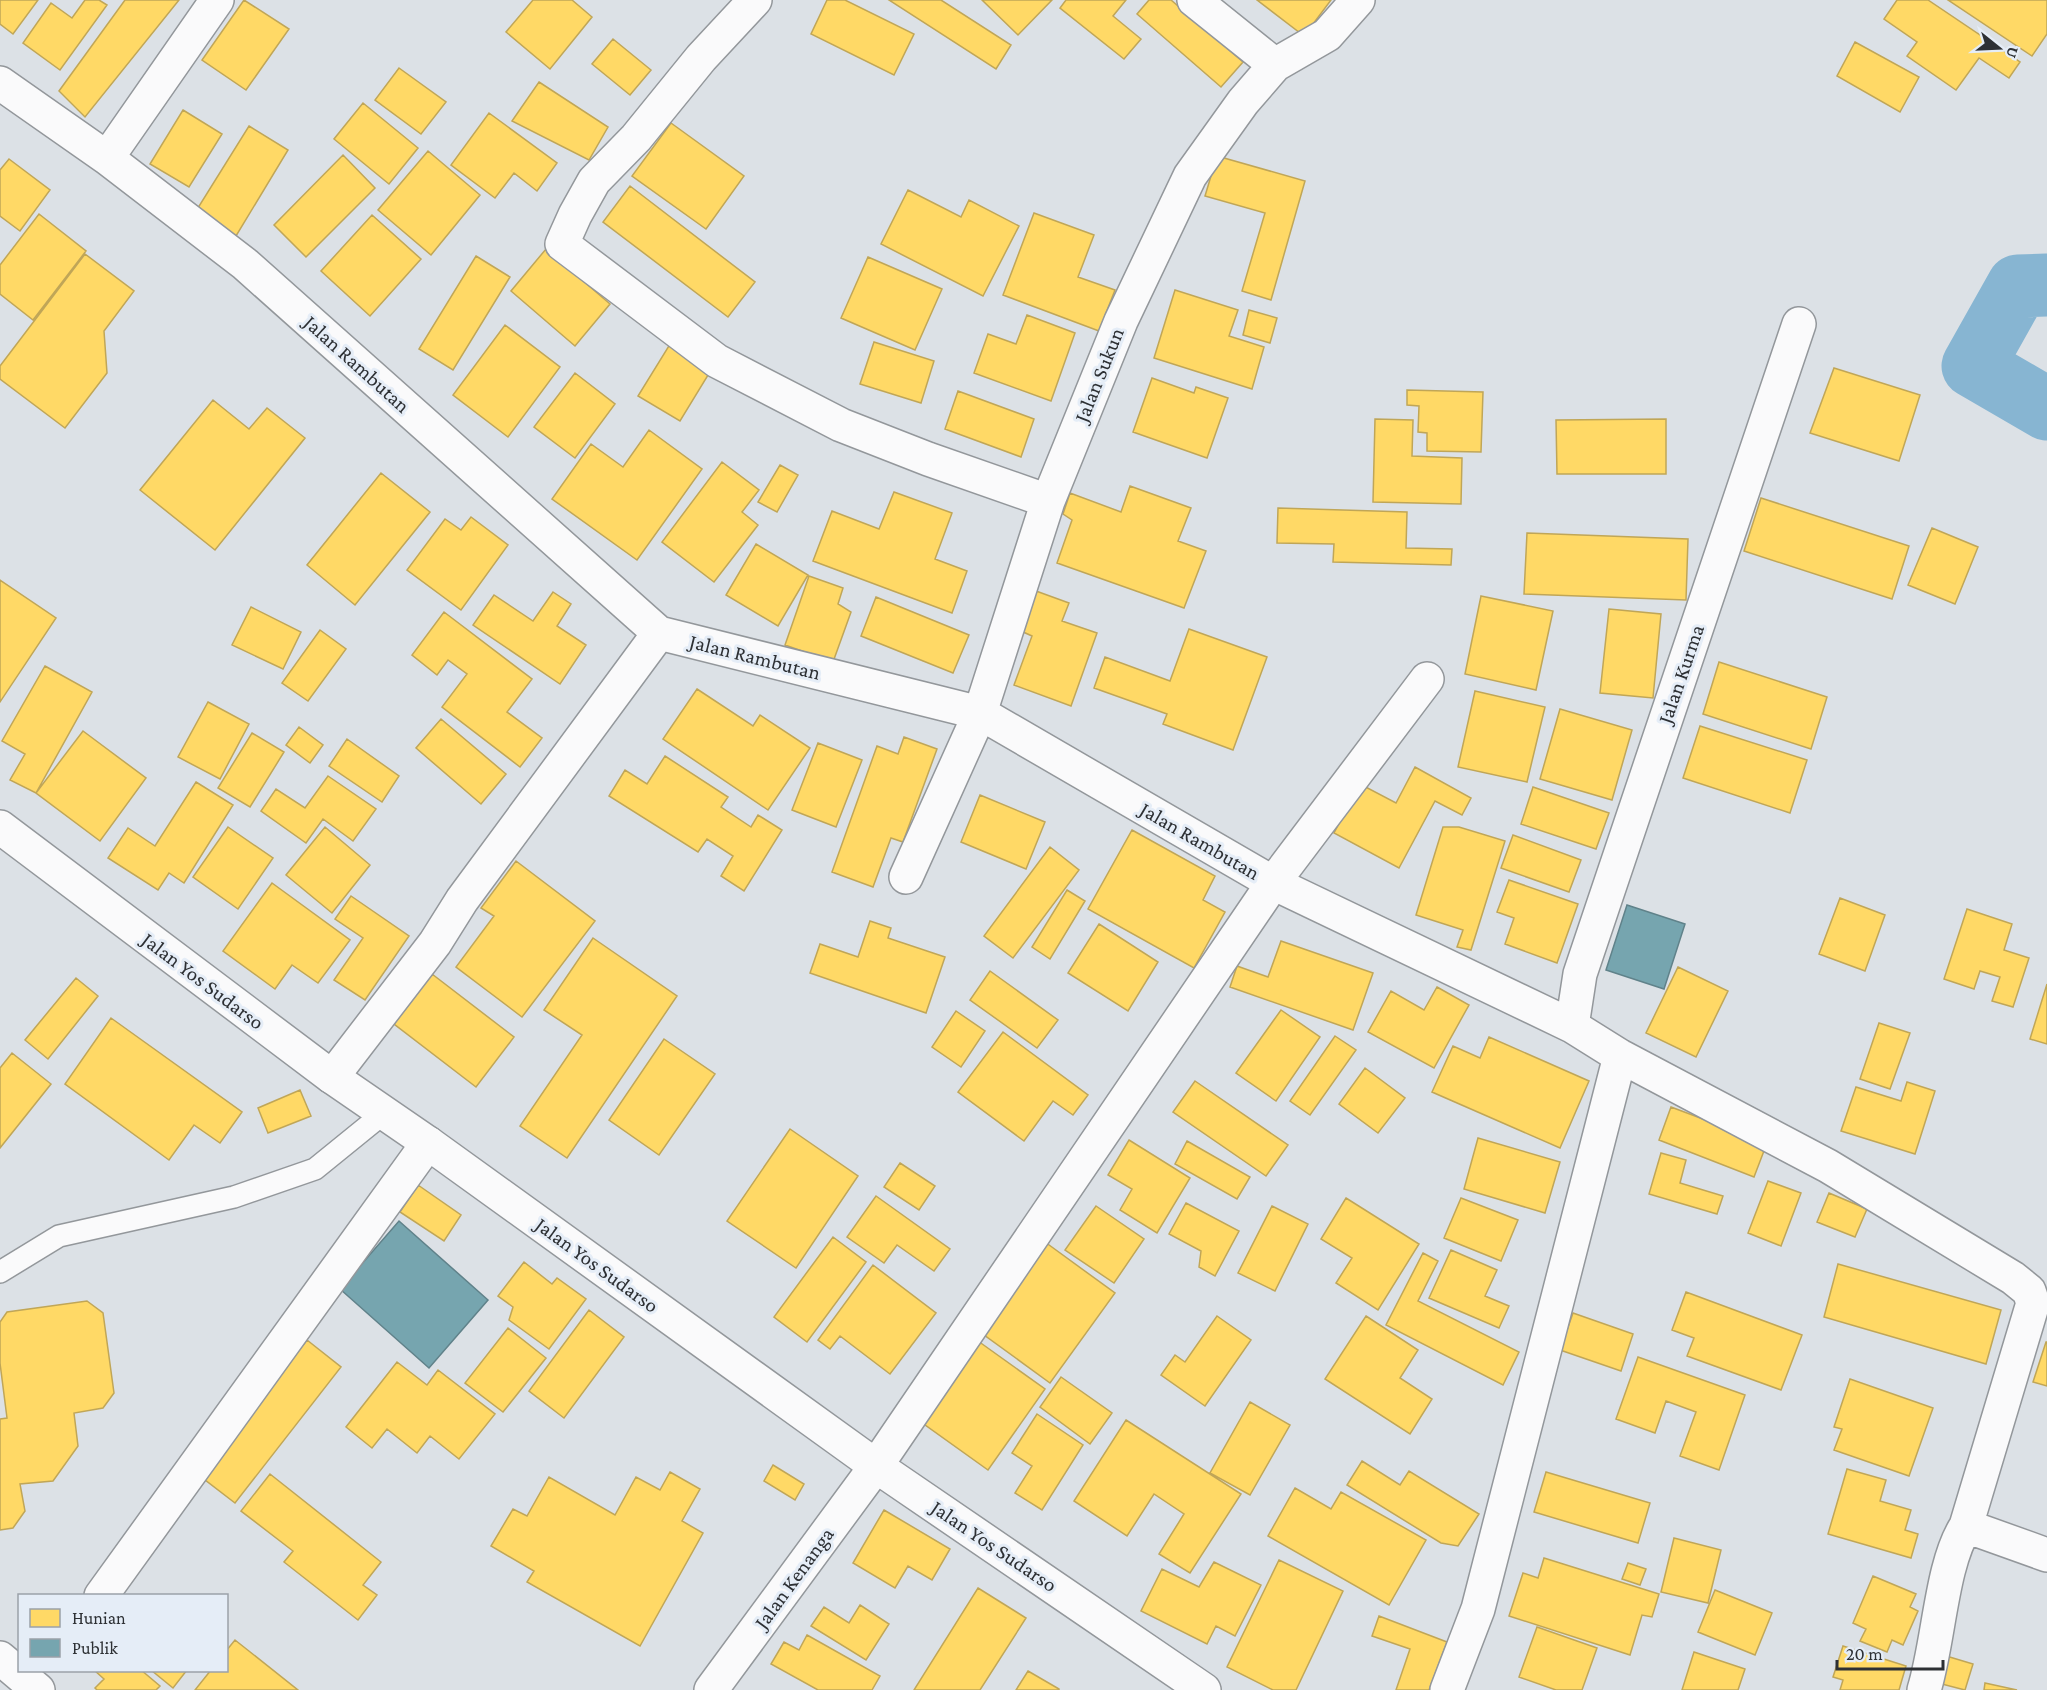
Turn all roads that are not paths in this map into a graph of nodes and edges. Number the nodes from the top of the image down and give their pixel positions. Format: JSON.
{"nodes":[{"id":1,"x":217,"y":0,"type":"edge"},
{"id":2,"x":755,"y":0,"type":"edge"},
{"id":3,"x":1194,"y":0,"type":"edge"},
{"id":4,"x":1358,"y":0,"type":"edge"},
{"id":5,"x":1275,"y":65,"type":"junction"},
{"id":6,"x":0,"y":83,"type":"edge"},
{"id":7,"x":107,"y":158,"type":"junction"},
{"id":8,"x":1799,"y":324,"type":"dead end"},
{"id":9,"x":1048,"y":501,"type":"junction"},
{"id":10,"x":659,"y":633,"type":"junction"},
{"id":11,"x":1427,"y":680,"type":"dead end"},
{"id":12,"x":980,"y":713,"type":"junction"},
{"id":13,"x":0,"y":827,"type":"edge"},
{"id":14,"x":906,"y":877,"type":"dead end"},
{"id":15,"x":1273,"y":883,"type":"junction"},
{"id":16,"x":1572,"y":1026,"type":"junction"},
{"id":17,"x":1620,"y":1056,"type":"junction"},
{"id":18,"x":332,"y":1077,"type":"junction"},
{"id":19,"x":384,"y":1113,"type":"junction"},
{"id":20,"x":428,"y":1143,"type":"junction"},
{"id":21,"x":0,"y":1272,"type":"edge"},
{"id":22,"x":876,"y":1467,"type":"junction"},
{"id":23,"x":1966,"y":1526,"type":"junction"},
{"id":24,"x":2047,"y":1555,"type":"edge"},
{"id":25,"x":102,"y":1594,"type":"edge"},
{"id":26,"x":0,"y":1658,"type":"edge"},
{"id":27,"x":18,"y":1671,"type":"edge"},
{"id":28,"x":20,"y":1672,"type":"edge"},
{"id":29,"x":38,"y":1685,"type":"edge"},
{"id":30,"x":711,"y":1690,"type":"edge"},
{"id":31,"x":1204,"y":1690,"type":"edge"},
{"id":32,"x":1447,"y":1690,"type":"edge"},
{"id":33,"x":1924,"y":1690,"type":"edge"}],
"edges":[{"from":1,"to":7,"type":"street"},
{"from":2,"to":9,"type":"street"},
{"from":3,"to":5,"type":"street"},
{"from":4,"to":5,"type":"street","name":"Jalan Sukun"},
{"from":5,"to":9,"type":"street","name":"Jalan Sukun"},
{"from":6,"to":7,"type":"street","name":"Jalan Rambutan"},
{"from":7,"to":10,"type":"street","name":"Jalan Rambutan"},
{"from":8,"to":16,"type":"street","name":"Jalan Kurma"},
{"from":9,"to":12,"type":"street","name":"Jalan Sukun"},
{"from":10,"to":12,"type":"street","name":"Jalan Rambutan"},
{"from":10,"to":18,"type":"street"},
{"from":11,"to":15,"type":"street","name":"Jalan Kenanga"},
{"from":12,"to":14,"type":"street","name":"Jalan Sukun"},
{"from":12,"to":15,"type":"street","name":"Jalan Rambutan"},
{"from":13,"to":18,"type":"street","name":"Jalan Yos Sudarso"},
{"from":15,"to":16,"type":"street","name":"Jalan Rambutan"},
{"from":15,"to":22,"type":"street","name":"Jalan Kenanga"},
{"from":16,"to":17,"type":"street","name":"Jalan Rambutan"},
{"from":17,"to":23,"type":"street","name":"Jalan Rambutan"},
{"from":17,"to":32,"type":"street"},
{"from":18,"to":19,"type":"street","name":"Jalan Yos Sudarso"},
{"from":19,"to":20,"type":"street","name":"Jalan Yos Sudarso"},
{"from":19,"to":21,"type":"lane"},
{"from":20,"to":22,"type":"street","name":"Jalan Yos Sudarso"},
{"from":20,"to":25,"type":"street"},
{"from":22,"to":30,"type":"street","name":"Jalan Kenanga"},
{"from":22,"to":31,"type":"street","name":"Jalan Yos Sudarso"},
{"from":23,"to":24,"type":"street"},
{"from":23,"to":33,"type":"street","name":"Jalan Rambutan"},
{"from":26,"to":27,"type":"street"},
{"from":28,"to":29,"type":"street"}]}
